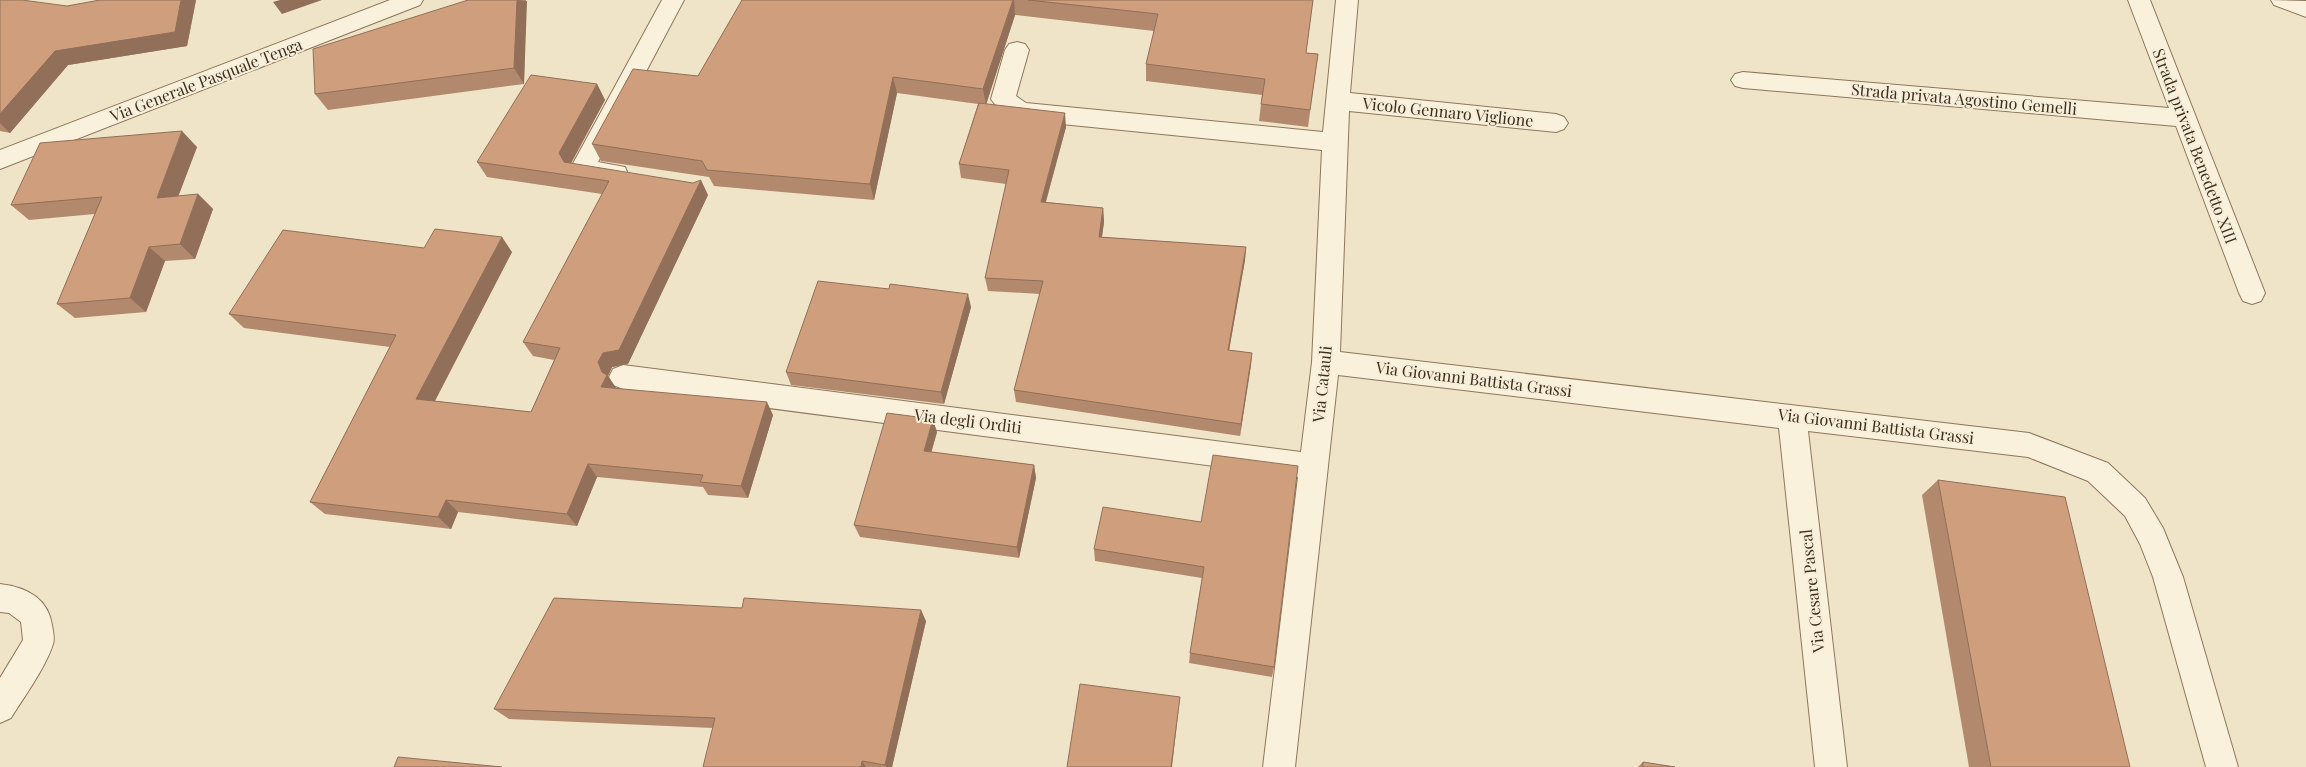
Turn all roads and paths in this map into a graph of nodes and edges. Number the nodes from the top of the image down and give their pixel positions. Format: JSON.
{"nodes":[{"id":1,"x":412,"y":0,"type":"edge"},
{"id":2,"x":673,"y":0,"type":"edge"},
{"id":3,"x":1347,"y":0,"type":"edge"},
{"id":4,"x":2139,"y":0,"type":"edge"},
{"id":5,"x":2282,"y":0,"type":"edge"},
{"id":6,"x":2306,"y":9,"type":"edge"},
{"id":7,"x":1017,"y":50,"type":"dead end"},
{"id":8,"x":1743,"y":80,"type":"dead end"},
{"id":9,"x":1339,"y":101,"type":"junction"},
{"id":10,"x":2184,"y":118,"type":"junction"},
{"id":11,"x":1556,"y":123,"type":"dead end"},
{"id":12,"x":1334,"y":142,"type":"junction"},
{"id":13,"x":0,"y":160,"type":"edge"},
{"id":14,"x":641,"y":177,"type":"edge"},
{"id":15,"x":2252,"y":293,"type":"dead end"},
{"id":16,"x":1326,"y":362,"type":"junction"},
{"id":17,"x":623,"y":377,"type":"dead end"},
{"id":18,"x":1792,"y":416,"type":"junction"},
{"id":19,"x":1314,"y":466,"type":"junction"},
{"id":20,"x":0,"y":598,"type":"edge"},
{"id":21,"x":0,"y":707,"type":"edge"},
{"id":22,"x":1279,"y":767,"type":"edge"},
{"id":23,"x":1830,"y":767,"type":"edge"},
{"id":24,"x":2222,"y":767,"type":"edge"}],
"edges":[{"from":1,"to":13,"type":"street","name":"Via Generale Pasquale Tenga"},
{"from":2,"to":14,"type":"street"},
{"from":3,"to":9,"type":"street","name":"Via Catauli"},
{"from":4,"to":10,"type":"street","name":"Strada privata Benedetto XIII"},
{"from":5,"to":6,"type":"street"},
{"from":7,"to":12,"type":"street"},
{"from":8,"to":10,"type":"street","name":"Strada privata Agostino Gemelli"},
{"from":9,"to":11,"type":"street","name":"Vicolo Gennaro Viglione"},
{"from":9,"to":12,"type":"street","name":"Via Catauli"},
{"from":10,"to":15,"type":"street","name":"Strada privata Benedetto XIII"},
{"from":12,"to":16,"type":"street","name":"Via Catauli"},
{"from":16,"to":18,"type":"street","name":"Via Giovanni Battista Grassi"},
{"from":16,"to":19,"type":"street","name":"Via Catauli"},
{"from":17,"to":19,"type":"street","name":"Via degli Orditi"},
{"from":18,"to":23,"type":"street","name":"Via Cesare Pascal"},
{"from":18,"to":24,"type":"street","name":"Via Giovanni Battista Grassi"},
{"from":19,"to":22,"type":"street","name":"Via Catauli"},
{"from":20,"to":21,"type":"street"}]}
